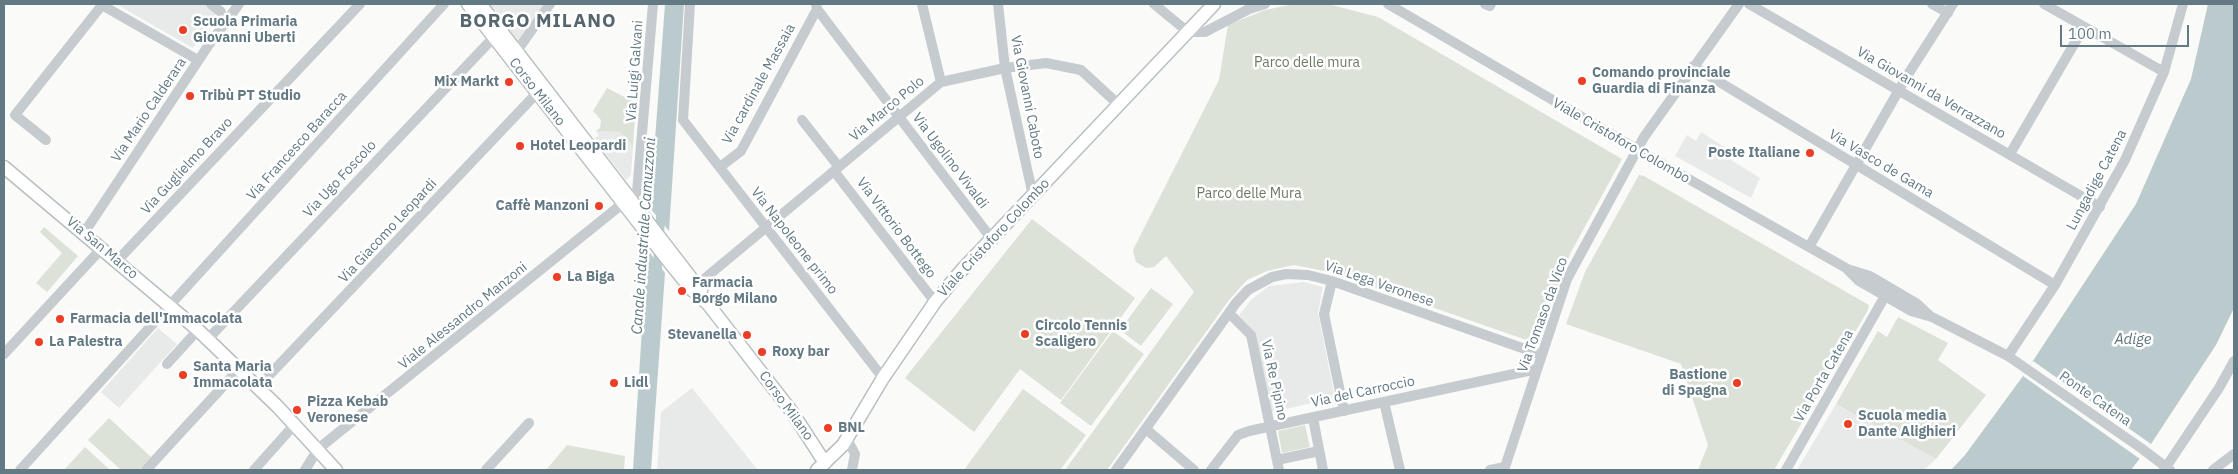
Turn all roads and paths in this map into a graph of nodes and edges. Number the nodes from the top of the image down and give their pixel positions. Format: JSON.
{"nodes":[{"id":1,"x":101,"y":4,"type":"edge"},
{"id":2,"x":211,"y":4,"type":"edge"},
{"id":3,"x":239,"y":4,"type":"edge"},
{"id":4,"x":360,"y":4,"type":"edge"},
{"id":5,"x":444,"y":4,"type":"edge"},
{"id":6,"x":468,"y":4,"type":"edge"},
{"id":7,"x":480,"y":4,"type":"edge"},
{"id":8,"x":550,"y":4,"type":"edge"},
{"id":9,"x":653,"y":4,"type":"edge"},
{"id":10,"x":690,"y":4,"type":"edge"},
{"id":11,"x":922,"y":4,"type":"edge"},
{"id":12,"x":998,"y":4,"type":"edge"},
{"id":13,"x":1154,"y":4,"type":"edge"},
{"id":14,"x":1214,"y":4,"type":"edge"},
{"id":15,"x":1265,"y":4,"type":"edge"},
{"id":16,"x":1378,"y":4,"type":"edge"},
{"id":17,"x":1388,"y":4,"type":"edge"},
{"id":18,"x":1485,"y":4,"type":"edge"},
{"id":19,"x":1491,"y":4,"type":"edge"},
{"id":20,"x":1739,"y":4,"type":"edge"},
{"id":21,"x":1749,"y":4,"type":"edge"},
{"id":22,"x":1932,"y":4,"type":"edge"},
{"id":23,"x":2044,"y":4,"type":"edge"},
{"id":24,"x":2183,"y":4,"type":"edge"},
{"id":25,"x":816,"y":6,"type":"edge"},
{"id":26,"x":1951,"y":8,"type":"edge"},
{"id":27,"x":1398,"y":11,"type":"junction"},
{"id":28,"x":221,"y":12,"type":"dead end"},
{"id":29,"x":2084,"y":27,"type":"junction"},
{"id":30,"x":1188,"y":32,"type":"junction"},
{"id":31,"x":494,"y":37,"type":"junction"},
{"id":32,"x":518,"y":51,"type":"junction"},
{"id":33,"x":198,"y":60,"type":"junction"},
{"id":34,"x":1693,"y":66,"type":"junction"},
{"id":35,"x":1005,"y":68,"type":"junction"},
{"id":36,"x":2164,"y":72,"type":"junction"},
{"id":37,"x":941,"y":82,"type":"junction"},
{"id":38,"x":1899,"y":90,"type":"junction"},
{"id":39,"x":537,"y":93,"type":"junction"},
{"id":40,"x":1119,"y":105,"type":"junction"},
{"id":41,"x":899,"y":117,"type":"junction"},
{"id":42,"x":802,"y":120,"type":"dead end"},
{"id":43,"x":46,"y":140,"type":"dead end"},
{"id":44,"x":1636,"y":150,"type":"junction"},
{"id":45,"x":2010,"y":154,"type":"junction"},
{"id":46,"x":1856,"y":165,"type":"junction"},
{"id":47,"x":4,"y":167,"type":"edge"},
{"id":48,"x":720,"y":167,"type":"junction"},
{"id":49,"x":837,"y":169,"type":"junction"},
{"id":50,"x":1033,"y":196,"type":"junction"},
{"id":51,"x":627,"y":201,"type":"junction"},
{"id":52,"x":2100,"y":207,"type":"junction"},
{"id":53,"x":766,"y":227,"type":"junction"},
{"id":54,"x":84,"y":233,"type":"junction"},
{"id":55,"x":991,"y":238,"type":"junction"},
{"id":56,"x":102,"y":248,"type":"junction"},
{"id":57,"x":1809,"y":248,"type":"junction"},
{"id":58,"x":117,"y":261,"type":"junction"},
{"id":59,"x":1846,"y":268,"type":"junction"},
{"id":60,"x":1332,"y":281,"type":"junction"},
{"id":61,"x":698,"y":284,"type":"junction"},
{"id":62,"x":2055,"y":286,"type":"junction"},
{"id":63,"x":1885,"y":296,"type":"junction"},
{"id":64,"x":935,"y":302,"type":"junction"},
{"id":65,"x":708,"y":304,"type":"junction"},
{"id":66,"x":170,"y":306,"type":"junction"},
{"id":67,"x":1229,"y":313,"type":"junction"},
{"id":68,"x":1932,"y":317,"type":"junction"},
{"id":69,"x":203,"y":335,"type":"junction"},
{"id":70,"x":4,"y":354,"type":"edge"},
{"id":71,"x":1542,"y":355,"type":"junction"},
{"id":72,"x":2008,"y":356,"type":"junction"},
{"id":73,"x":2234,"y":361,"type":"edge"},
{"id":74,"x":167,"y":364,"type":"dead end"},
{"id":75,"x":2024,"y":367,"type":"joint"},
{"id":76,"x":239,"y":369,"type":"junction"},
{"id":77,"x":1538,"y":369,"type":"junction"},
{"id":78,"x":883,"y":378,"type":"junction"},
{"id":79,"x":258,"y":387,"type":"junction"},
{"id":80,"x":1384,"y":402,"type":"junction"},
{"id":81,"x":1344,"y":411,"type":"junction"},
{"id":82,"x":1313,"y":418,"type":"junction"},
{"id":83,"x":529,"y":423,"type":"dead end"},
{"id":84,"x":295,"y":424,"type":"junction"},
{"id":85,"x":1270,"y":427,"type":"junction"},
{"id":86,"x":1146,"y":429,"type":"junction"},
{"id":87,"x":847,"y":439,"type":"junction"},
{"id":88,"x":318,"y":449,"type":"junction"},
{"id":89,"x":1319,"y":451,"type":"junction"},
{"id":90,"x":2234,"y":454,"type":"edge"},
{"id":91,"x":1278,"y":465,"type":"edge"},
{"id":92,"x":823,"y":468,"type":"edge"},
{"id":93,"x":1505,"y":469,"type":"edge"},
{"id":94,"x":2169,"y":469,"type":"edge"},
{"id":95,"x":20,"y":470,"type":"edge"},
{"id":96,"x":146,"y":470,"type":"edge"},
{"id":97,"x":254,"y":470,"type":"edge"},
{"id":98,"x":305,"y":470,"type":"edge"},
{"id":99,"x":336,"y":470,"type":"edge"},
{"id":100,"x":486,"y":470,"type":"edge"},
{"id":101,"x":852,"y":470,"type":"edge"},
{"id":102,"x":1116,"y":470,"type":"edge"},
{"id":103,"x":1194,"y":470,"type":"edge"},
{"id":104,"x":1211,"y":470,"type":"edge"},
{"id":105,"x":1323,"y":470,"type":"edge"},
{"id":106,"x":1400,"y":470,"type":"edge"},
{"id":107,"x":1490,"y":470,"type":"edge"},
{"id":108,"x":1786,"y":470,"type":"edge"},
{"id":109,"x":2213,"y":470,"type":"edge"}],
"edges":[{"from":1,"to":33,"type":"street"},
{"from":1,"to":43,"type":"street"},
{"from":2,"to":28,"type":"street"},
{"from":3,"to":33,"type":"street","name":"Via Mario Calderara"},
{"from":4,"to":58,"type":"street","name":"Via Guglielmo Bravo"},
{"from":5,"to":66,"type":"street","name":"Via Francesco Baracca"},
{"from":6,"to":31,"type":"main road","name":"Corso Milano"},
{"from":7,"to":32,"type":"main road","name":"Corso Milano"},
{"from":8,"to":32,"type":"street"},
{"from":9,"to":51,"type":"street","name":"Via Luigi Galvani"},
{"from":10,"to":48,"type":"street","name":"Via Napoleone primo"},
{"from":11,"to":37,"type":"street"},
{"from":12,"to":35,"type":"street","name":"Via Giovanni Caboto"},
{"from":13,"to":30,"type":"street"},
{"from":14,"to":30,"type":"main road","name":"Viale Cristoforo Colombo"},
{"from":15,"to":30,"type":"street"},
{"from":16,"to":27,"type":"street","name":"Viale Cristoforo Colombo"},
{"from":17,"to":27,"type":"street","name":"Viale Cristoforo Colombo"},
{"from":18,"to":19,"type":"street"},
{"from":20,"to":34,"type":"street","name":"Via Tomaso da Vico"},
{"from":21,"to":38,"type":"street","name":"Via Giovanni da Verrazzano"},
{"from":22,"to":26,"type":"street"},
{"from":23,"to":29,"type":"street"},
{"from":24,"to":36,"type":"street","name":"Lungadige Catena"},
{"from":25,"to":41,"type":"street","name":"Via Ugolino Vivaldi"},
{"from":25,"to":48,"type":"street","name":"Via cardinale Massaia"},
{"from":26,"to":38,"type":"street"},
{"from":27,"to":44,"type":"street","name":"Viale Cristoforo Colombo"},
{"from":29,"to":36,"type":"street"},
{"from":29,"to":45,"type":"street"},
{"from":30,"to":40,"type":"main road","name":"Viale Cristoforo Colombo"},
{"from":31,"to":39,"type":"main road","name":"Corso Milano"},
{"from":31,"to":69,"type":"street","name":"Via Ugo Foscolo"},
{"from":32,"to":51,"type":"main road","name":"Corso Milano"},
{"from":33,"to":54,"type":"street","name":"Via Mario Calderara"},
{"from":34,"to":44,"type":"street","name":"Via Tomaso da Vico"},
{"from":34,"to":46,"type":"street","name":"Via Vasco de Gama"},
{"from":35,"to":37,"type":"street","name":"Via Marco Polo"},
{"from":35,"to":40,"type":"street","name":"Via Marco Polo"},
{"from":35,"to":50,"type":"street","name":"Via Giovanni Caboto"},
{"from":36,"to":52,"type":"street","name":"Lungadige Catena"},
{"from":37,"to":41,"type":"street","name":"Via Marco Polo"},
{"from":38,"to":45,"type":"street","name":"Via Giovanni da Verrazzano"},
{"from":38,"to":46,"type":"street"},
{"from":39,"to":51,"type":"main road","name":"Corso Milano"},
{"from":39,"to":79,"type":"street","name":"Via Giacomo Leopardi"},
{"from":40,"to":50,"type":"main road","name":"Viale Cristoforo Colombo"},
{"from":41,"to":49,"type":"street","name":"Via Marco Polo"},
{"from":41,"to":55,"type":"street","name":"Via Ugolino Vivaldi"},
{"from":42,"to":49,"type":"street"},
{"from":44,"to":57,"type":"street","name":"Viale Cristoforo Colombo"},
{"from":44,"to":71,"type":"street","name":"Via Tomaso da Vico"},
{"from":45,"to":52,"type":"street","name":"Via Giovanni da Verrazzano"},
{"from":46,"to":57,"type":"street"},
{"from":46,"to":62,"type":"street","name":"Via Vasco de Gama"},
{"from":47,"to":54,"type":"main road","name":"Via San Marco"},
{"from":48,"to":53,"type":"street","name":"Via Napoleone primo"},
{"from":49,"to":53,"type":"street","name":"Via Marco Polo"},
{"from":49,"to":64,"type":"street","name":"Via Vittorio Bottego"},
{"from":50,"to":55,"type":"main road","name":"Viale Cristoforo Colombo"},
{"from":51,"to":61,"type":"main road","name":"Corso Milano"},
{"from":51,"to":65,"type":"main road","name":"Corso Milano"},
{"from":51,"to":88,"type":"street","name":"Viale Alessandro Manzoni"},
{"from":52,"to":62,"type":"street","name":"Lungadige Catena"},
{"from":53,"to":61,"type":"street","name":"Via Marco Polo"},
{"from":53,"to":78,"type":"street","name":"Via Napoleone primo"},
{"from":54,"to":56,"type":"main road","name":"Via San Marco"},
{"from":55,"to":64,"type":"main road","name":"Viale Cristoforo Colombo"},
{"from":56,"to":58,"type":"main road","name":"Via San Marco"},
{"from":56,"to":70,"type":"street"},
{"from":57,"to":59,"type":"street","name":"Viale Cristoforo Colombo"},
{"from":58,"to":66,"type":"main road","name":"Via San Marco"},
{"from":59,"to":63,"type":"street","name":"Viale Cristoforo Colombo"},
{"from":59,"to":68,"type":"street","name":"Viale Cristoforo Colombo"},
{"from":60,"to":67,"type":"street","name":"Via Lega Veronese"},
{"from":60,"to":71,"type":"street","name":"Via Lega Veronese"},
{"from":60,"to":81,"type":"street"},
{"from":61,"to":65,"type":"main road","name":"Corso Milano"},
{"from":62,"to":72,"type":"street","name":"Lungadige Catena"},
{"from":63,"to":68,"type":"street","name":"Viale Cristoforo Colombo"},
{"from":63,"to":108,"type":"street","name":"Via Porta Catena"},
{"from":64,"to":78,"type":"main road","name":"Viale Cristoforo Colombo"},
{"from":65,"to":92,"type":"main road","name":"Corso Milano"},
{"from":66,"to":69,"type":"main road","name":"Via San Marco"},
{"from":66,"to":95,"type":"street","name":"Via Francesco Baracca"},
{"from":67,"to":85,"type":"street","name":"Via Re Pipino"},
{"from":67,"to":86,"type":"street","name":"Via Lega Veronese"},
{"from":68,"to":72,"type":"street","name":"Viale Cristoforo Colombo"},
{"from":69,"to":74,"type":"street"},
{"from":69,"to":76,"type":"main road","name":"Via San Marco"},
{"from":71,"to":77,"type":"street","name":"Via Tomaso da Vico"},
{"from":72,"to":75,"type":"street","name":"Viale Cristoforo Colombo"},
{"from":73,"to":94,"type":"street"},
{"from":75,"to":94,"type":"street","name":"Ponte Catena"},
{"from":76,"to":79,"type":"main road","name":"Via San Marco"},
{"from":76,"to":96,"type":"street"},
{"from":77,"to":80,"type":"street","name":"Via del Carroccio"},
{"from":77,"to":93,"type":"street","name":"Via Tomaso da Vico"},
{"from":78,"to":87,"type":"main road","name":"Viale Cristoforo Colombo"},
{"from":79,"to":84,"type":"main road","name":"Via San Marco"},
{"from":80,"to":81,"type":"street","name":"Via del Carroccio"},
{"from":80,"to":106,"type":"street"},
{"from":81,"to":82,"type":"street","name":"Via del Carroccio"},
{"from":82,"to":85,"type":"street","name":"Via del Carroccio"},
{"from":82,"to":89,"type":"street"},
{"from":83,"to":100,"type":"street"},
{"from":84,"to":88,"type":"main road","name":"Via San Marco"},
{"from":84,"to":97,"type":"street"},
{"from":85,"to":91,"type":"street","name":"Via Re Pipino"},
{"from":85,"to":104,"type":"street","name":"Via del Carroccio"},
{"from":86,"to":102,"type":"street","name":"Via Lega Veronese"},
{"from":86,"to":103,"type":"street"},
{"from":87,"to":92,"type":"main road","name":"Viale Cristoforo Colombo"},
{"from":87,"to":101,"type":"street"},
{"from":88,"to":98,"type":"street","name":"Viale Alessandro Manzoni"},
{"from":88,"to":99,"type":"main road","name":"Via San Marco"},
{"from":89,"to":91,"type":"street","name":"Via Re Pipino"},
{"from":89,"to":105,"type":"street"},
{"from":90,"to":109,"type":"street"},
{"from":93,"to":107,"type":"street"}]}
